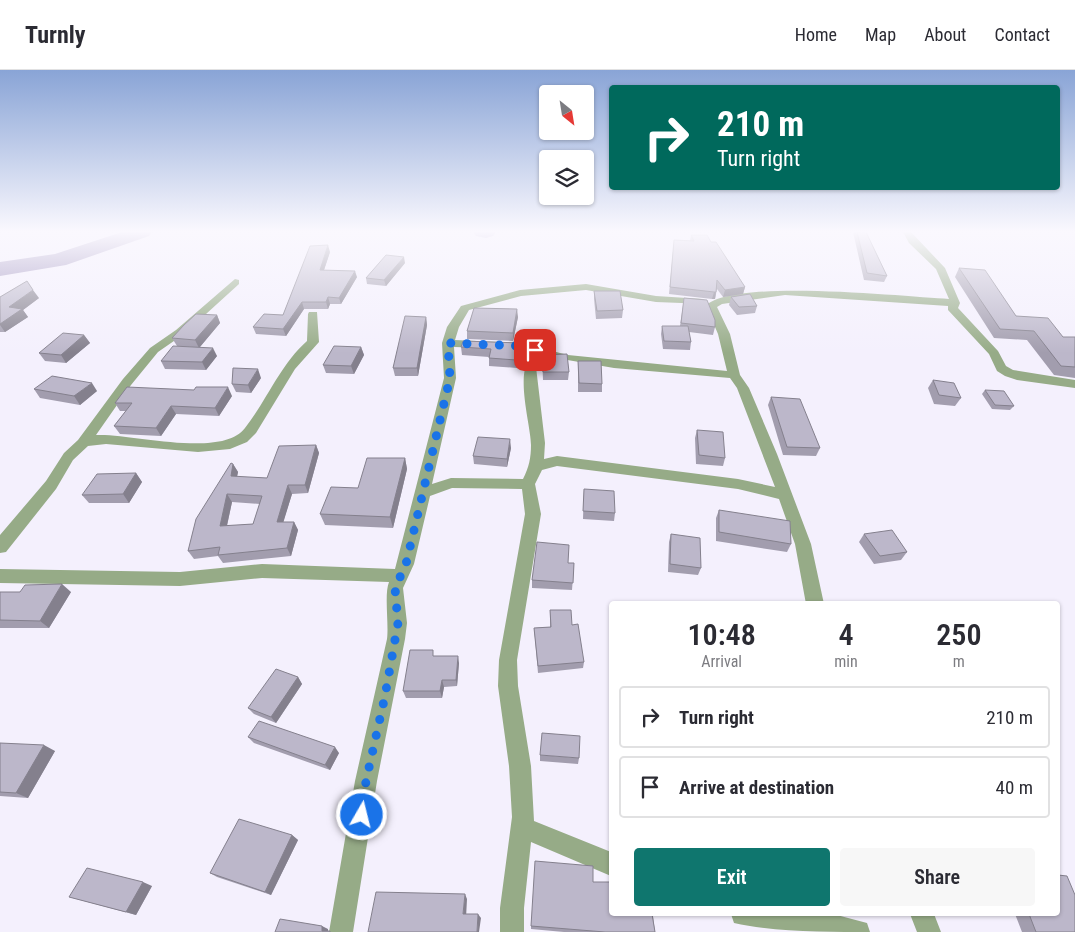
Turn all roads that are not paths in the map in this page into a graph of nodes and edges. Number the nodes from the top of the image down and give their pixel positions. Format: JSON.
{"nodes":[{"id":1,"x":941,"y":272,"type":"edge"},
{"id":2,"x":236,"y":282,"type":"dead end"},
{"id":3,"x":955,"y":303,"type":"junction"},
{"id":4,"x":715,"y":304,"type":"junction"},
{"id":5,"x":313,"y":314,"type":"dead end"},
{"id":6,"x":448,"y":343,"type":"junction"},
{"id":7,"x":549,"y":353,"type":"junction"},
{"id":8,"x":734,"y":375,"type":"junction"},
{"id":9,"x":1075,"y":384,"type":"edge"},
{"id":10,"x":83,"y":443,"type":"junction"},
{"id":11,"x":537,"y":466,"type":"junction"},
{"id":12,"x":528,"y":484,"type":"junction"},
{"id":13,"x":423,"y":493,"type":"junction"},
{"id":14,"x":785,"y":495,"type":"junction"},
{"id":15,"x":0,"y":546,"type":"edge"},
{"id":16,"x":0,"y":576,"type":"edge"},
{"id":17,"x":401,"y":576,"type":"junction"},
{"id":18,"x":814,"y":601,"type":"edge"},
{"id":19,"x":521,"y":827,"type":"junction"},
{"id":20,"x":609,"y":863,"type":"edge"},
{"id":21,"x":758,"y":916,"type":"edge"},
{"id":22,"x":923,"y":916,"type":"edge"},
{"id":23,"x":341,"y":932,"type":"edge"},
{"id":24,"x":512,"y":932,"type":"edge"},
{"id":25,"x":858,"y":932,"type":"edge"},
{"id":26,"x":929,"y":932,"type":"edge"}],
"edges":[{"from":1,"to":3,"type":"street"},
{"from":2,"to":10,"type":"street"},
{"from":3,"to":4,"type":"street"},
{"from":3,"to":9,"type":"street"},
{"from":4,"to":6,"type":"street"},
{"from":4,"to":8,"type":"street"},
{"from":5,"to":10,"type":"street"},
{"from":6,"to":7,"type":"street"},
{"from":6,"to":13,"type":"street"},
{"from":7,"to":8,"type":"street"},
{"from":7,"to":11,"type":"street"},
{"from":8,"to":14,"type":"street"},
{"from":10,"to":15,"type":"street"},
{"from":11,"to":12,"type":"street"},
{"from":11,"to":14,"type":"street"},
{"from":12,"to":13,"type":"street"},
{"from":12,"to":19,"type":"street"},
{"from":13,"to":17,"type":"street"},
{"from":14,"to":18,"type":"street"},
{"from":16,"to":17,"type":"street"},
{"from":17,"to":23,"type":"street"},
{"from":19,"to":20,"type":"street"},
{"from":19,"to":24,"type":"street"},
{"from":21,"to":25,"type":"street"},
{"from":22,"to":26,"type":"street"}]}
